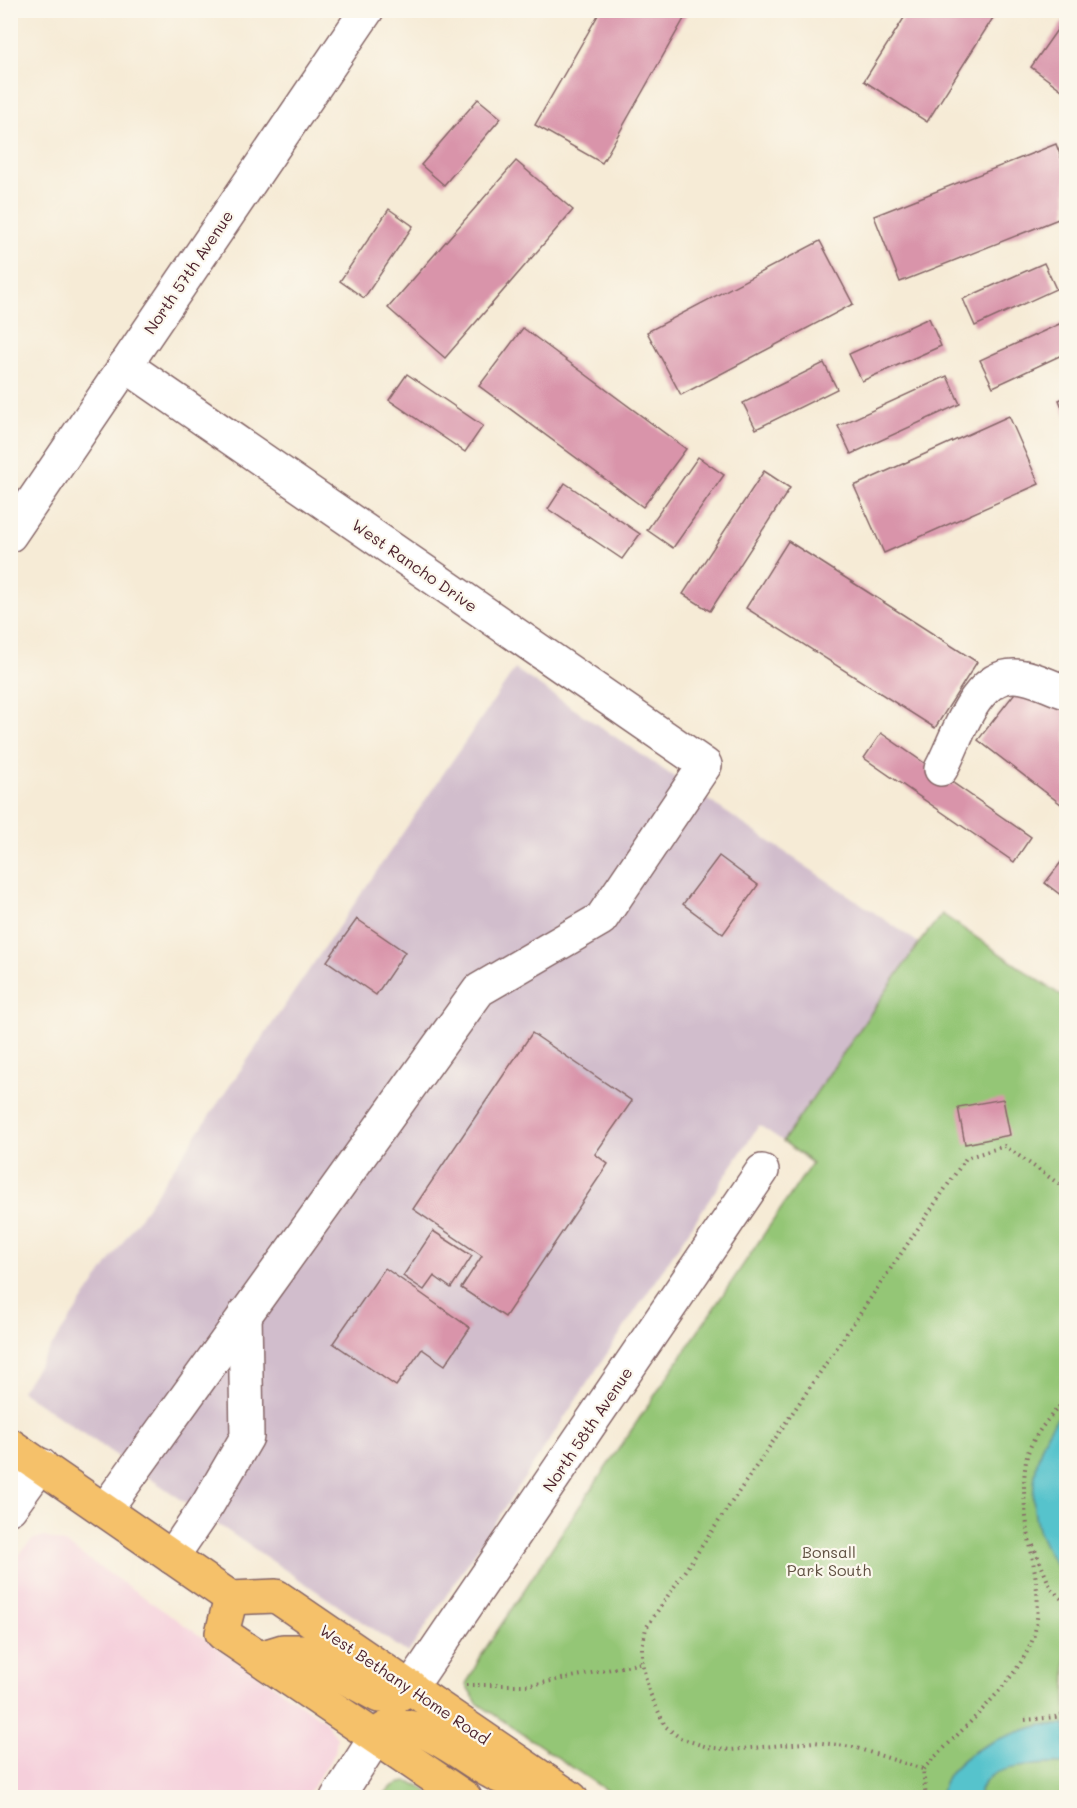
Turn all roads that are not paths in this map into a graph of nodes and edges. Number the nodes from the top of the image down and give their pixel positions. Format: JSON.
{"nodes":[{"id":1,"x":367,"y":10,"type":"edge"},
{"id":2,"x":125,"y":365,"type":"junction"},
{"id":3,"x":10,"y":535,"type":"edge"},
{"id":4,"x":1066,"y":692,"type":"edge"},
{"id":5,"x":941,"y":769,"type":"dead end"},
{"id":6,"x":762,"y":1171,"type":"dead end"},
{"id":7,"x":245,"y":1314,"type":"junction"},
{"id":8,"x":10,"y":1445,"type":"edge"},
{"id":9,"x":41,"y":1465,"type":"junction"},
{"id":10,"x":10,"y":1508,"type":"edge"},
{"id":11,"x":105,"y":1510,"type":"junction"},
{"id":12,"x":172,"y":1557,"type":"junction"},
{"id":13,"x":231,"y":1598,"type":"junction"},
{"id":14,"x":260,"y":1658,"type":"junction"},
{"id":15,"x":411,"y":1687,"type":"junction"},
{"id":16,"x":376,"y":1737,"type":"junction"},
{"id":17,"x":560,"y":1790,"type":"edge"},
{"id":18,"x":337,"y":1797,"type":"edge"},
{"id":19,"x":465,"y":1797,"type":"edge"}],
"edges":[{"from":1,"to":2,"type":"street","name":"North 57th Avenue"},
{"from":2,"to":3,"type":"street","name":"North 57th Avenue"},
{"from":2,"to":7,"type":"street","name":"West Rancho Drive"},
{"from":4,"to":5,"type":"street"},
{"from":6,"to":15,"type":"street","name":"North 58th Avenue"},
{"from":7,"to":11,"type":"street"},
{"from":7,"to":12,"type":"street"},
{"from":8,"to":9,"type":"main road"},
{"from":9,"to":10,"type":"street"},
{"from":9,"to":11,"type":"main road"},
{"from":11,"to":12,"type":"main road"},
{"from":12,"to":13,"type":"main road"},
{"from":13,"to":14,"type":"main road"},
{"from":13,"to":15,"type":"main road","name":"West Bethany Home Road"},
{"from":14,"to":15,"type":"main road"},
{"from":14,"to":16,"type":"main road"},
{"from":15,"to":17,"type":"main road","name":"West Bethany Home Road"},
{"from":16,"to":17,"type":"main road"},
{"from":16,"to":18,"type":"street"},
{"from":16,"to":19,"type":"main road"}]}
